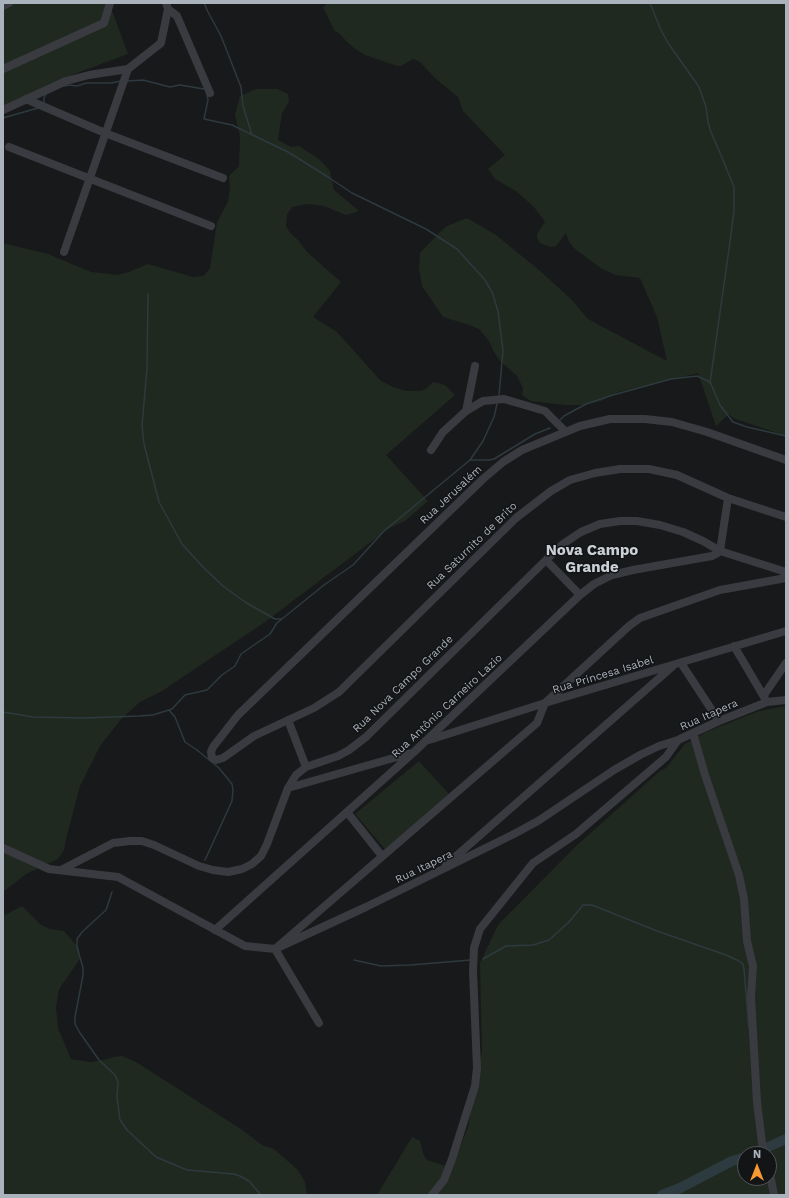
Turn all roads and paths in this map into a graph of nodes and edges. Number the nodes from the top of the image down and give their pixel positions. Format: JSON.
{"nodes":[{"id":1,"x":9,"y":3,"type":"edge"},
{"id":2,"x":110,"y":3,"type":"edge"},
{"id":3,"x":3,"y":6,"type":"edge"},
{"id":4,"x":167,"y":6,"type":"edge"},
{"id":5,"x":3,"y":68,"type":"edge"},
{"id":6,"x":128,"y":69,"type":"junction"},
{"id":7,"x":210,"y":93,"type":"dead end"},
{"id":8,"x":26,"y":99,"type":"junction"},
{"id":9,"x":3,"y":110,"type":"edge"},
{"id":10,"x":105,"y":133,"type":"junction"},
{"id":11,"x":9,"y":147,"type":"dead end"},
{"id":12,"x":89,"y":178,"type":"junction"},
{"id":13,"x":223,"y":178,"type":"dead end"},
{"id":14,"x":211,"y":226,"type":"dead end"},
{"id":15,"x":64,"y":252,"type":"dead end"},
{"id":16,"x":475,"y":366,"type":"dead end"},
{"id":17,"x":466,"y":411,"type":"junction"},
{"id":18,"x":566,"y":432,"type":"junction"},
{"id":19,"x":431,"y":450,"type":"dead end"},
{"id":20,"x":786,"y":460,"type":"edge"},
{"id":21,"x":728,"y":498,"type":"junction"},
{"id":22,"x":786,"y":517,"type":"edge"},
{"id":23,"x":720,"y":551,"type":"junction"},
{"id":24,"x":546,"y":560,"type":"junction"},
{"id":25,"x":786,"y":572,"type":"edge"},
{"id":26,"x":786,"y":578,"type":"edge"},
{"id":27,"x":580,"y":595,"type":"junction"},
{"id":28,"x":786,"y":631,"type":"edge"},
{"id":29,"x":734,"y":646,"type":"junction"},
{"id":30,"x":786,"y":663,"type":"edge"},
{"id":31,"x":678,"y":664,"type":"junction"},
{"id":32,"x":766,"y":698,"type":"junction"},
{"id":33,"x":786,"y":700,"type":"edge"},
{"id":34,"x":545,"y":703,"type":"junction"},
{"id":35,"x":288,"y":720,"type":"junction"},
{"id":36,"x":719,"y":721,"type":"junction"},
{"id":37,"x":693,"y":733,"type":"junction"},
{"id":38,"x":678,"y":740,"type":"junction"},
{"id":39,"x":426,"y":741,"type":"junction"},
{"id":40,"x":414,"y":752,"type":"junction"},
{"id":41,"x":212,"y":758,"type":"joint"},
{"id":42,"x":306,"y":767,"type":"junction"},
{"id":43,"x":288,"y":788,"type":"junction"},
{"id":44,"x":346,"y":812,"type":"junction"},
{"id":45,"x":3,"y":848,"type":"edge"},
{"id":46,"x":382,"y":856,"type":"junction"},
{"id":47,"x":61,"y":870,"type":"junction"},
{"id":48,"x":436,"y":874,"type":"junction"},
{"id":49,"x":215,"y":930,"type":"junction"},
{"id":50,"x":275,"y":949,"type":"junction"},
{"id":51,"x":319,"y":1023,"type":"dead end"},
{"id":52,"x":763,"y":1146,"type":"edge"},
{"id":53,"x":432,"y":1195,"type":"edge"}],
"edges":[{"from":1,"to":3,"type":"street"},
{"from":2,"to":5,"type":"street"},
{"from":4,"to":6,"type":"street"},
{"from":4,"to":7,"type":"street"},
{"from":6,"to":8,"type":"street"},
{"from":6,"to":10,"type":"street"},
{"from":8,"to":9,"type":"street"},
{"from":8,"to":10,"type":"street"},
{"from":10,"to":12,"type":"street"},
{"from":10,"to":13,"type":"street"},
{"from":11,"to":12,"type":"street"},
{"from":12,"to":14,"type":"street"},
{"from":12,"to":15,"type":"street"},
{"from":16,"to":17,"type":"street"},
{"from":17,"to":18,"type":"street"},
{"from":17,"to":19,"type":"street"},
{"from":18,"to":20,"type":"street","name":"Rua Jerusalém"},
{"from":18,"to":41,"type":"street","name":"Rua Jerusalém"},
{"from":21,"to":22,"type":"street","name":"Rua Saturnito de Brito"},
{"from":21,"to":23,"type":"street"},
{"from":21,"to":35,"type":"street","name":"Rua Saturnito de Brito"},
{"from":23,"to":24,"type":"street","name":"Rua Nova Campo Grande"},
{"from":23,"to":25,"type":"street","name":"Rua Nova Campo Grande"},
{"from":23,"to":27,"type":"street","name":"Rua Antônio Carneiro Lazio"},
{"from":24,"to":27,"type":"street"},
{"from":24,"to":42,"type":"street","name":"Rua Nova Campo Grande"},
{"from":26,"to":34,"type":"street"},
{"from":27,"to":39,"type":"street","name":"Rua Antônio Carneiro Lazio"},
{"from":28,"to":29,"type":"street","name":"Rua Princesa Isabel"},
{"from":29,"to":31,"type":"street","name":"Rua Princesa Isabel"},
{"from":29,"to":32,"type":"street"},
{"from":30,"to":32,"type":"street"},
{"from":31,"to":34,"type":"street","name":"Rua Princesa Isabel"},
{"from":31,"to":36,"type":"street"},
{"from":31,"to":48,"type":"street"},
{"from":32,"to":33,"type":"street","name":"Rua Itapera"},
{"from":32,"to":36,"type":"street","name":"Rua Itapera"},
{"from":34,"to":39,"type":"street","name":"Rua Princesa Isabel"},
{"from":34,"to":46,"type":"street"},
{"from":35,"to":41,"type":"street","name":"Rua Saturnito de Brito"},
{"from":35,"to":42,"type":"street"},
{"from":36,"to":37,"type":"street","name":"Rua Itapera"},
{"from":37,"to":38,"type":"street","name":"Rua Itapera"},
{"from":37,"to":52,"type":"street"},
{"from":38,"to":48,"type":"street","name":"Rua Itapera"},
{"from":38,"to":53,"type":"street"},
{"from":39,"to":40,"type":"street","name":"Rua Antônio Carneiro Lazio"},
{"from":40,"to":43,"type":"street"},
{"from":40,"to":44,"type":"street","name":"Rua Antônio Carneiro Lazio"},
{"from":42,"to":43,"type":"street","name":"Rua Nova Campo Grande"},
{"from":43,"to":47,"type":"street","name":"Rua Nova Campo Grande"},
{"from":44,"to":46,"type":"street"},
{"from":44,"to":49,"type":"street","name":"Rua Antônio Carneiro Lazio"},
{"from":45,"to":47,"type":"street"},
{"from":46,"to":50,"type":"street"},
{"from":47,"to":49,"type":"street"},
{"from":48,"to":50,"type":"street","name":"Rua Itapera"},
{"from":49,"to":50,"type":"street"},
{"from":50,"to":51,"type":"street"}]}
